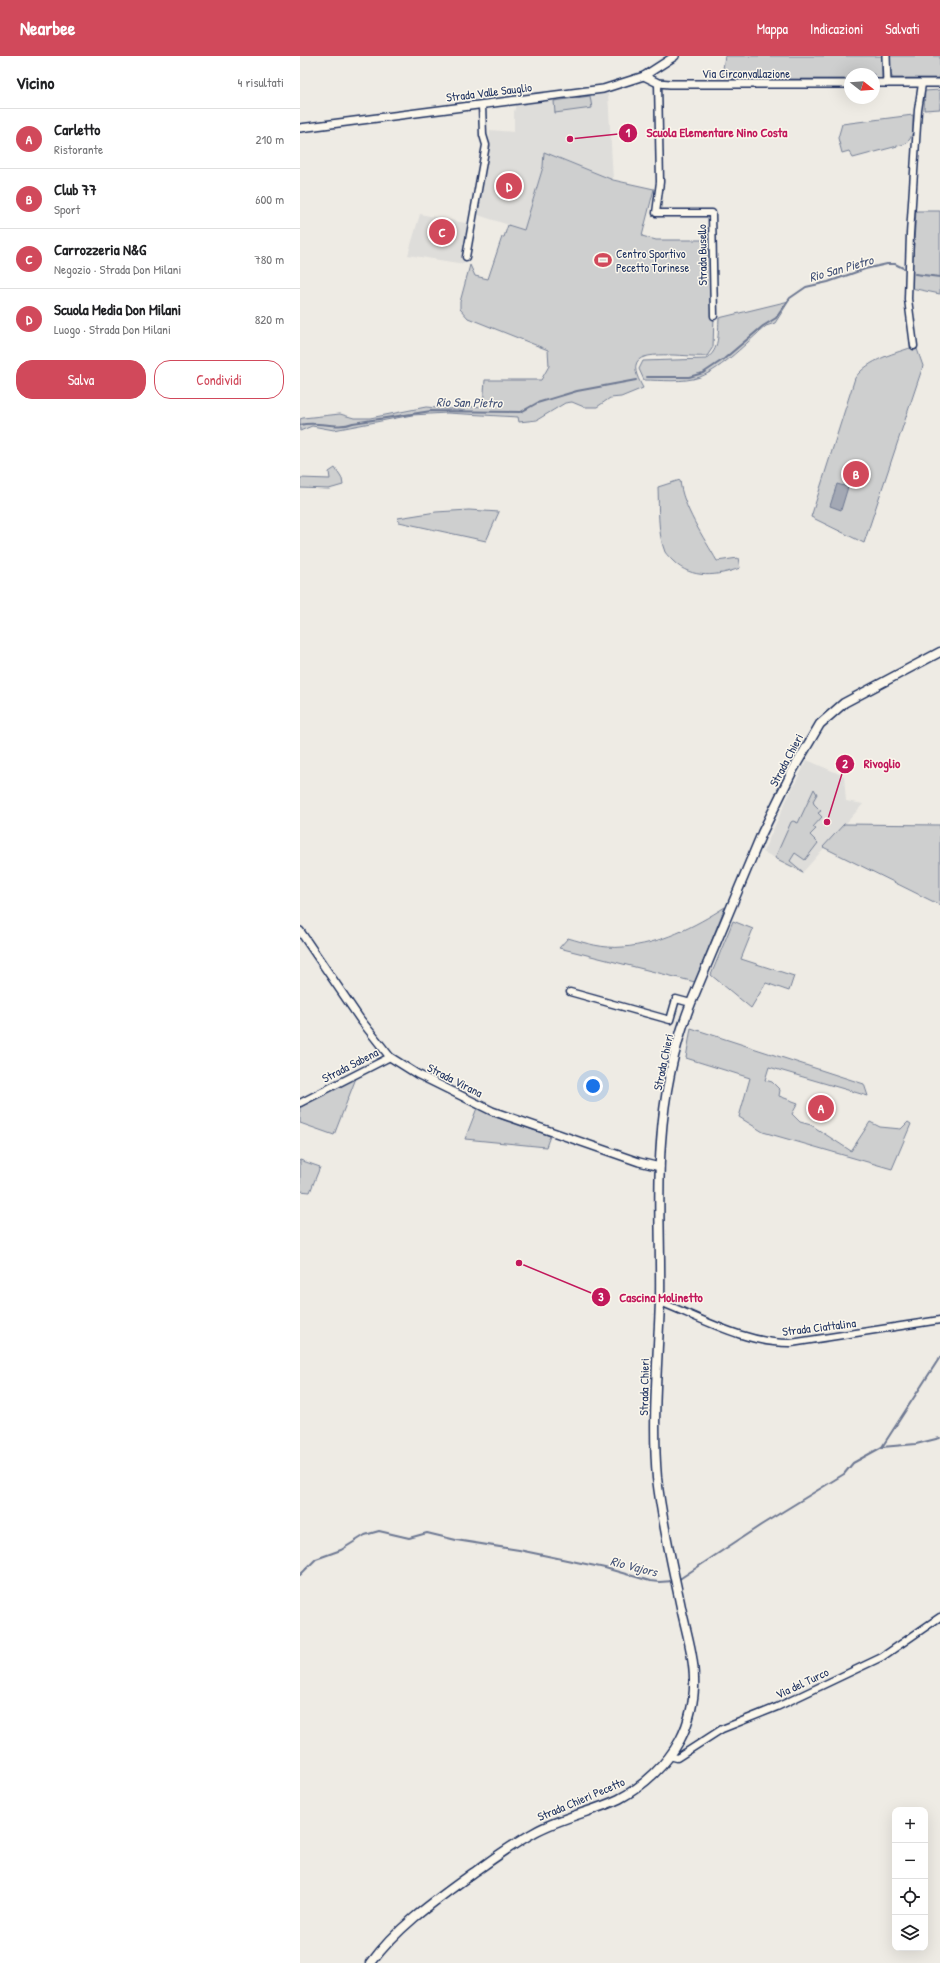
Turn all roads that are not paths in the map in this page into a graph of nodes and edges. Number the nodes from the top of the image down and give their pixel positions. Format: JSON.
{"nodes":[{"id":1,"x":675,"y":56,"type":"edge"},
{"id":2,"x":886,"y":56,"type":"edge"},
{"id":3,"x":644,"y":76,"type":"junction"},
{"id":4,"x":658,"y":83,"type":"junction"},
{"id":5,"x":880,"y":83,"type":"edge"},
{"id":6,"x":887,"y":83,"type":"junction"},
{"id":7,"x":940,"y":83,"type":"edge"},
{"id":8,"x":844,"y":84,"type":"edge"},
{"id":9,"x":922,"y":84,"type":"junction"},
{"id":10,"x":482,"y":105,"type":"junction"},
{"id":11,"x":300,"y":128,"type":"edge"},
{"id":12,"x":466,"y":257,"type":"dead end"},
{"id":13,"x":714,"y":316,"type":"dead end"},
{"id":14,"x":914,"y":346,"type":"dead end"},
{"id":15,"x":940,"y":652,"type":"edge"},
{"id":16,"x":300,"y":930,"type":"edge"},
{"id":17,"x":570,"y":992,"type":"dead end"},
{"id":18,"x":691,"y":1003,"type":"junction"},
{"id":19,"x":390,"y":1057,"type":"junction"},
{"id":20,"x":300,"y":1103,"type":"edge"},
{"id":21,"x":660,"y":1167,"type":"junction"},
{"id":22,"x":660,"y":1302,"type":"junction"},
{"id":23,"x":940,"y":1320,"type":"edge"},
{"id":24,"x":674,"y":1575,"type":"joint"},
{"id":25,"x":940,"y":1616,"type":"edge"},
{"id":26,"x":669,"y":1756,"type":"junction"},
{"id":27,"x":371,"y":1963,"type":"edge"}],
"edges":[{"from":1,"to":3,"type":"street","name":"Strada Valle Sauglio"},
{"from":2,"to":6,"type":"street"},
{"from":3,"to":4,"type":"street","name":"Via Circonvallazione"},
{"from":3,"to":10,"type":"street","name":"Strada Valle Sauglio"},
{"from":4,"to":8,"type":"street","name":"Via Circonvallazione"},
{"from":4,"to":13,"type":"street","name":"Strada Busello"},
{"from":5,"to":6,"type":"street"},
{"from":6,"to":9,"type":"street"},
{"from":7,"to":9,"type":"street"},
{"from":9,"to":14,"type":"street"},
{"from":10,"to":11,"type":"street","name":"Strada Valle Sauglio"},
{"from":10,"to":12,"type":"street"},
{"from":15,"to":18,"type":"main road","name":"Strada Chieri"},
{"from":16,"to":19,"type":"street","name":"Strada Virana"},
{"from":17,"to":18,"type":"street"},
{"from":18,"to":21,"type":"main road","name":"Strada Chieri"},
{"from":19,"to":20,"type":"street","name":"Strada Sabena"},
{"from":19,"to":21,"type":"street","name":"Strada Virana"},
{"from":21,"to":22,"type":"main road","name":"Strada Chieri"},
{"from":22,"to":23,"type":"street","name":"Strada Ciattalina"},
{"from":22,"to":24,"type":"main road","name":"Strada Chieri"},
{"from":24,"to":26,"type":"main road","name":"Strada Chieri Pecetto"},
{"from":25,"to":26,"type":"street","name":"Via del Turco"},
{"from":26,"to":27,"type":"main road","name":"Strada Chieri Pecetto"}]}
